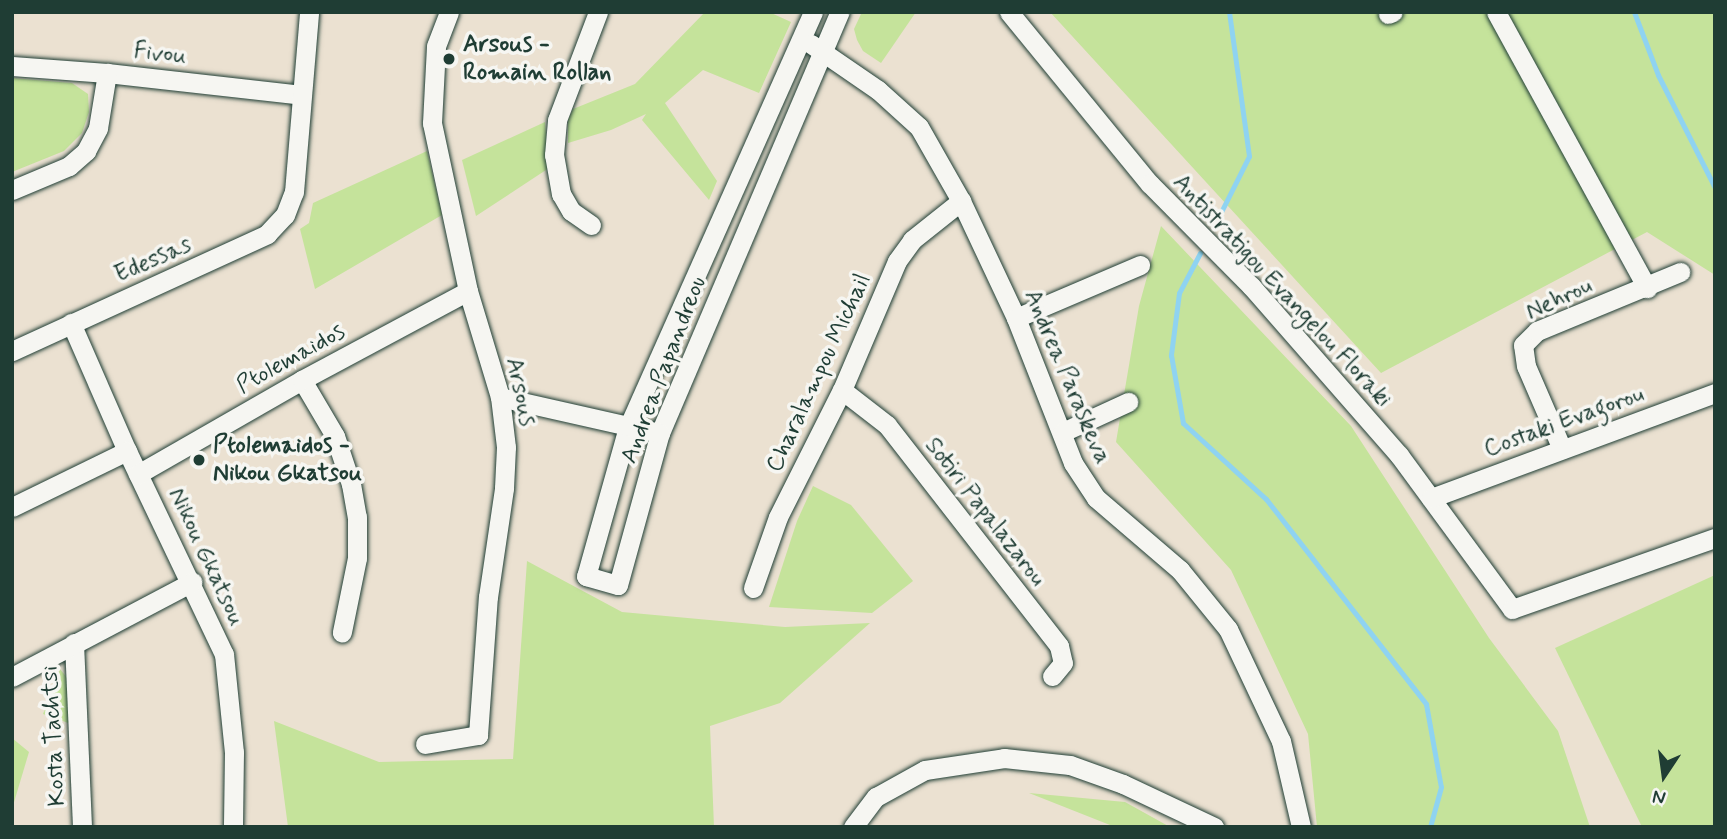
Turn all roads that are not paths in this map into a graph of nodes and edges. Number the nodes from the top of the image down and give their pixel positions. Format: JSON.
{"nodes":[{"id":1,"x":309,"y":12,"type":"edge"},
{"id":2,"x":449,"y":12,"type":"edge"},
{"id":3,"x":598,"y":12,"type":"edge"},
{"id":4,"x":813,"y":12,"type":"edge"},
{"id":5,"x":839,"y":12,"type":"edge"},
{"id":6,"x":1009,"y":12,"type":"edge"},
{"id":7,"x":1496,"y":12,"type":"edge"},
{"id":8,"x":801,"y":39,"type":"junction"},
{"id":9,"x":823,"y":49,"type":"junction"},
{"id":10,"x":12,"y":66,"type":"edge"},
{"id":11,"x":107,"y":73,"type":"junction"},
{"id":12,"x":302,"y":95,"type":"junction"},
{"id":13,"x":12,"y":190,"type":"edge"},
{"id":14,"x":961,"y":201,"type":"junction"},
{"id":15,"x":591,"y":225,"type":"dead end"},
{"id":16,"x":1140,"y":265,"type":"dead end"},
{"id":17,"x":1680,"y":272,"type":"dead end"},
{"id":18,"x":1647,"y":288,"type":"junction"},
{"id":19,"x":468,"y":291,"type":"junction"},
{"id":20,"x":1016,"y":318,"type":"junction"},
{"id":21,"x":71,"y":323,"type":"junction"},
{"id":22,"x":12,"y":351,"type":"edge"},
{"id":23,"x":302,"y":380,"type":"junction"},
{"id":24,"x":842,"y":390,"type":"junction"},
{"id":25,"x":1715,"y":393,"type":"edge"},
{"id":26,"x":500,"y":397,"type":"junction"},
{"id":27,"x":1128,"y":402,"type":"dead end"},
{"id":28,"x":628,"y":427,"type":"junction"},
{"id":29,"x":1063,"y":432,"type":"junction"},
{"id":30,"x":660,"y":433,"type":"junction"},
{"id":31,"x":1562,"y":449,"type":"junction"},
{"id":32,"x":127,"y":451,"type":"junction"},
{"id":33,"x":138,"y":474,"type":"junction"},
{"id":34,"x":1431,"y":498,"type":"junction"},
{"id":35,"x":12,"y":507,"type":"edge"},
{"id":36,"x":1715,"y":538,"type":"edge"},
{"id":37,"x":191,"y":582,"type":"junction"},
{"id":38,"x":753,"y":588,"type":"dead end"},
{"id":39,"x":342,"y":632,"type":"dead end"},
{"id":40,"x":74,"y":643,"type":"junction"},
{"id":41,"x":1052,"y":676,"type":"dead end"},
{"id":42,"x":12,"y":677,"type":"edge"},
{"id":43,"x":425,"y":744,"type":"dead end"},
{"id":44,"x":1297,"y":825,"type":"edge"},
{"id":45,"x":82,"y":827,"type":"edge"},
{"id":46,"x":233,"y":827,"type":"edge"},
{"id":47,"x":853,"y":827,"type":"edge"},
{"id":48,"x":1214,"y":827,"type":"edge"}],
"edges":[{"from":1,"to":12,"type":"street"},
{"from":2,"to":19,"type":"street","name":"Arsous"},
{"from":3,"to":15,"type":"street"},
{"from":4,"to":8,"type":"street","name":"Andrea Papandreou"},
{"from":5,"to":9,"type":"street","name":"Andrea Papandreou"},
{"from":6,"to":34,"type":"street","name":"Antistratigou Evangelou Floraki"},
{"from":7,"to":18,"type":"street"},
{"from":8,"to":9,"type":"street","name":"Andrea Paraskeva"},
{"from":8,"to":28,"type":"street","name":"Andrea Papandreou"},
{"from":9,"to":14,"type":"street","name":"Andrea Paraskeva"},
{"from":9,"to":30,"type":"street","name":"Andrea Papandreou"},
{"from":10,"to":11,"type":"street","name":"Fivou"},
{"from":11,"to":12,"type":"street","name":"Fivou"},
{"from":11,"to":13,"type":"street"},
{"from":12,"to":21,"type":"street","name":"Edessas"},
{"from":14,"to":20,"type":"street","name":"Andrea Paraskeva"},
{"from":14,"to":24,"type":"street","name":"Charalampou Michail"},
{"from":16,"to":20,"type":"street"},
{"from":17,"to":18,"type":"street","name":"Nehrou"},
{"from":18,"to":31,"type":"street","name":"Nehrou"},
{"from":19,"to":23,"type":"street","name":"Ptolemaidos"},
{"from":19,"to":26,"type":"street","name":"Arsous"},
{"from":20,"to":29,"type":"street","name":"Andrea Paraskeva"},
{"from":21,"to":22,"type":"street","name":"Edessas"},
{"from":21,"to":32,"type":"street","name":"Nikou Gkatsou"},
{"from":23,"to":33,"type":"street","name":"Ptolemaidos"},
{"from":23,"to":39,"type":"street"},
{"from":24,"to":38,"type":"street","name":"Charalampou Michail"},
{"from":24,"to":41,"type":"street","name":"Sotiri Papalazarou"},
{"from":25,"to":31,"type":"street","name":"Costaki Evagorou"},
{"from":26,"to":28,"type":"street"},
{"from":26,"to":43,"type":"street","name":"Arsous"},
{"from":27,"to":29,"type":"street"},
{"from":28,"to":30,"type":"street"},
{"from":28,"to":30,"type":"street","name":"Andrea Papandreou"},
{"from":29,"to":44,"type":"street","name":"Andrea Paraskeva"},
{"from":31,"to":34,"type":"street","name":"Costaki Evagorou"},
{"from":32,"to":33,"type":"street","name":"Nikou Gkatsou"},
{"from":32,"to":35,"type":"street"},
{"from":33,"to":37,"type":"street","name":"Nikou Gkatsou"},
{"from":34,"to":36,"type":"street","name":"Antistratigou Evangelou Floraki"},
{"from":37,"to":40,"type":"street"},
{"from":37,"to":46,"type":"street","name":"Nikou Gkatsou"},
{"from":40,"to":42,"type":"street"},
{"from":40,"to":45,"type":"street","name":"Kosta Tachtsi"},
{"from":47,"to":48,"type":"street"}]}
